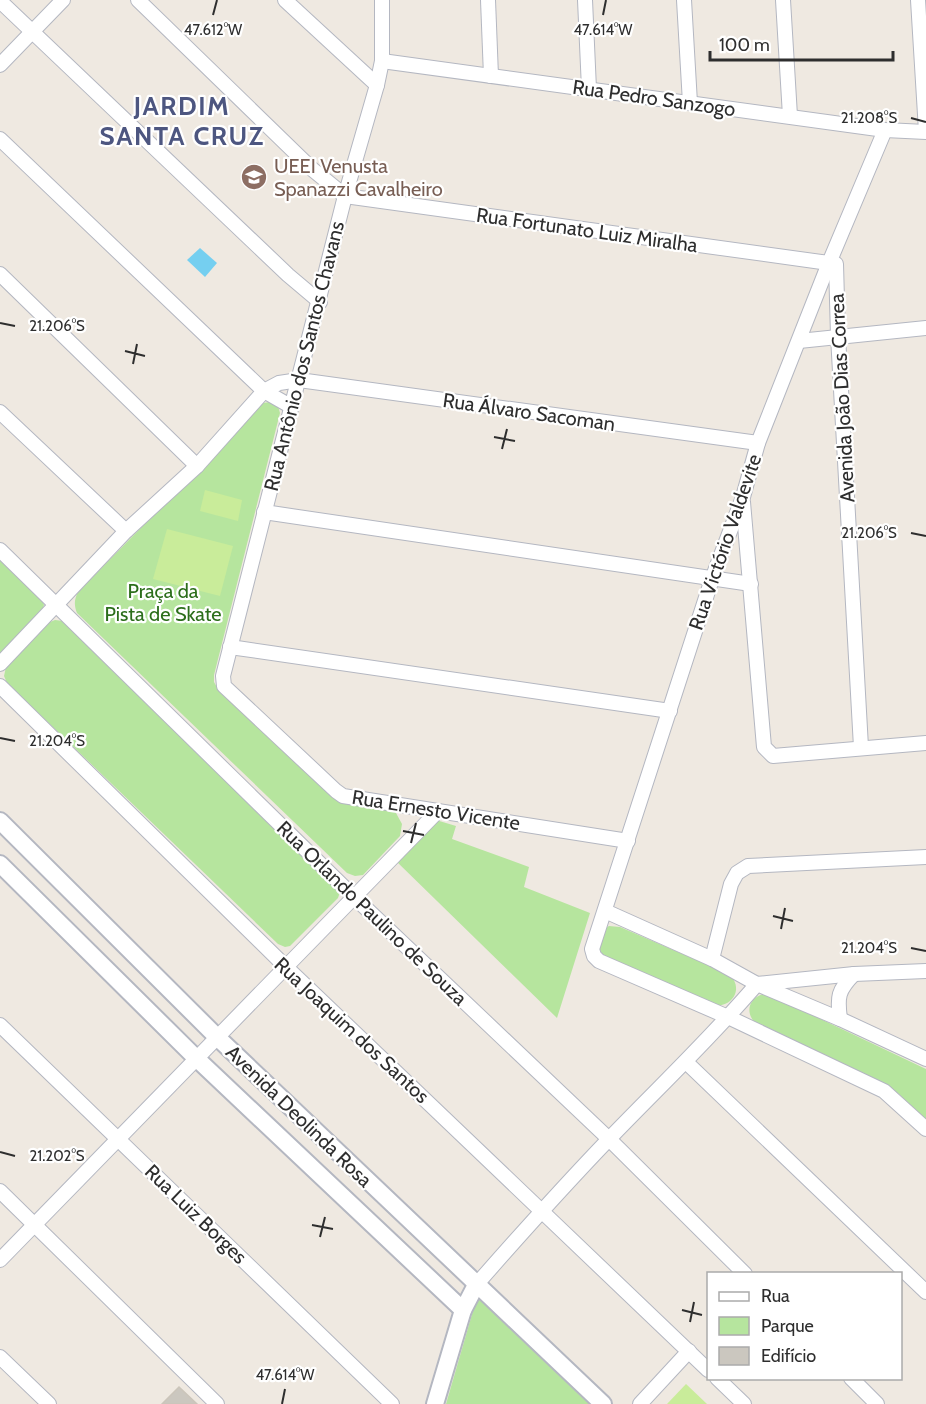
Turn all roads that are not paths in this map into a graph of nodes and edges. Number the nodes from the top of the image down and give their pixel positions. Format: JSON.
{"nodes":[{"id":1,"x":63,"y":0,"type":"edge"},
{"id":2,"x":138,"y":0,"type":"edge"},
{"id":3,"x":285,"y":0,"type":"edge"},
{"id":4,"x":382,"y":0,"type":"edge"},
{"id":5,"x":488,"y":0,"type":"edge"},
{"id":6,"x":585,"y":0,"type":"edge"},
{"id":7,"x":684,"y":0,"type":"edge"},
{"id":8,"x":783,"y":0,"type":"edge"},
{"id":9,"x":918,"y":0,"type":"edge"},
{"id":10,"x":0,"y":1,"type":"edge"},
{"id":11,"x":32,"y":32,"type":"junction"},
{"id":12,"x":382,"y":61,"type":"junction"},
{"id":13,"x":0,"y":65,"type":"edge"},
{"id":14,"x":491,"y":76,"type":"junction"},
{"id":15,"x":376,"y":85,"type":"junction"},
{"id":16,"x":589,"y":89,"type":"junction"},
{"id":17,"x":690,"y":103,"type":"junction"},
{"id":18,"x":790,"y":116,"type":"junction"},
{"id":19,"x":885,"y":130,"type":"junction"},
{"id":20,"x":926,"y":132,"type":"edge"},
{"id":21,"x":0,"y":140,"type":"edge"},
{"id":22,"x":345,"y":196,"type":"junction"},
{"id":23,"x":833,"y":263,"type":"junction"},
{"id":24,"x":0,"y":274,"type":"edge"},
{"id":25,"x":320,"y":302,"type":"junction"},
{"id":26,"x":926,"y":328,"type":"edge"},
{"id":27,"x":838,"y":336,"type":"junction"},
{"id":28,"x":799,"y":341,"type":"junction"},
{"id":29,"x":299,"y":380,"type":"junction"},
{"id":30,"x":264,"y":391,"type":"junction"},
{"id":31,"x":292,"y":406,"type":"junction"},
{"id":32,"x":0,"y":412,"type":"edge"},
{"id":33,"x":758,"y":443,"type":"junction"},
{"id":34,"x":197,"y":466,"type":"junction"},
{"id":35,"x":743,"y":497,"type":"junction"},
{"id":36,"x":264,"y":513,"type":"junction"},
{"id":37,"x":126,"y":531,"type":"junction"},
{"id":38,"x":0,"y":550,"type":"edge"},
{"id":39,"x":712,"y":579,"type":"junction"},
{"id":40,"x":751,"y":584,"type":"junction"},
{"id":41,"x":57,"y":606,"type":"junction"},
{"id":42,"x":230,"y":646,"type":"junction"},
{"id":43,"x":0,"y":664,"type":"edge"},
{"id":44,"x":223,"y":676,"type":"joint"},
{"id":45,"x":0,"y":686,"type":"edge"},
{"id":46,"x":670,"y":711,"type":"junction"},
{"id":47,"x":926,"y":743,"type":"edge"},
{"id":48,"x":861,"y":747,"type":"junction"},
{"id":49,"x":438,"y":811,"type":"junction"},
{"id":50,"x":0,"y":821,"type":"edge"},
{"id":51,"x":628,"y":841,"type":"junction"},
{"id":52,"x":926,"y":857,"type":"edge"},
{"id":53,"x":0,"y":864,"type":"edge"},
{"id":54,"x":353,"y":896,"type":"junction"},
{"id":55,"x":605,"y":911,"type":"junction"},
{"id":56,"x":712,"y":959,"type":"junction"},
{"id":57,"x":286,"y":967,"type":"junction"},
{"id":58,"x":926,"y":970,"type":"edge"},
{"id":59,"x":854,"y":974,"type":"junction"},
{"id":60,"x":757,"y":984,"type":"junction"},
{"id":61,"x":728,"y":1017,"type":"junction"},
{"id":62,"x":840,"y":1019,"type":"junction"},
{"id":63,"x":0,"y":1025,"type":"edge"},
{"id":64,"x":218,"y":1038,"type":"junction"},
{"id":65,"x":196,"y":1058,"type":"junction"},
{"id":66,"x":926,"y":1059,"type":"edge"},
{"id":67,"x":686,"y":1062,"type":"junction"},
{"id":68,"x":926,"y":1129,"type":"edge"},
{"id":69,"x":117,"y":1138,"type":"junction"},
{"id":70,"x":609,"y":1138,"type":"junction"},
{"id":71,"x":0,"y":1191,"type":"edge"},
{"id":72,"x":542,"y":1210,"type":"junction"},
{"id":73,"x":34,"y":1224,"type":"junction"},
{"id":74,"x":0,"y":1260,"type":"edge"},
{"id":75,"x":743,"y":1272,"type":"edge"},
{"id":76,"x":476,"y":1285,"type":"junction"},
{"id":77,"x":926,"y":1292,"type":"edge"},
{"id":78,"x":463,"y":1310,"type":"junction"},
{"id":79,"x":689,"y":1351,"type":"junction"},
{"id":80,"x":0,"y":1357,"type":"edge"},
{"id":81,"x":707,"y":1369,"type":"edge"},
{"id":82,"x":719,"y":1380,"type":"edge"},
{"id":83,"x":853,"y":1380,"type":"edge"},
{"id":84,"x":49,"y":1404,"type":"edge"},
{"id":85,"x":217,"y":1404,"type":"edge"},
{"id":86,"x":392,"y":1404,"type":"edge"},
{"id":87,"x":435,"y":1404,"type":"edge"},
{"id":88,"x":603,"y":1404,"type":"edge"},
{"id":89,"x":640,"y":1404,"type":"edge"},
{"id":90,"x":744,"y":1404,"type":"edge"},
{"id":91,"x":877,"y":1404,"type":"edge"}],
"edges":[{"from":1,"to":11,"type":"street"},
{"from":2,"to":22,"type":"street"},
{"from":3,"to":15,"type":"street"},
{"from":4,"to":12,"type":"street","name":"Rua Antônio dos Santos Chavans"},
{"from":5,"to":14,"type":"street"},
{"from":6,"to":16,"type":"street"},
{"from":7,"to":17,"type":"street"},
{"from":8,"to":18,"type":"street"},
{"from":9,"to":20,"type":"street"},
{"from":10,"to":11,"type":"street"},
{"from":11,"to":13,"type":"street"},
{"from":11,"to":25,"type":"street"},
{"from":12,"to":14,"type":"street","name":"Rua Pedro Sanzogo"},
{"from":12,"to":15,"type":"street","name":"Rua Antônio dos Santos Chavans"},
{"from":14,"to":16,"type":"street","name":"Rua Pedro Sanzogo"},
{"from":15,"to":22,"type":"street","name":"Rua Antônio dos Santos Chavans"},
{"from":16,"to":17,"type":"street","name":"Rua Pedro Sanzogo"},
{"from":17,"to":18,"type":"street","name":"Rua Pedro Sanzogo"},
{"from":18,"to":19,"type":"street","name":"Rua Pedro Sanzogo"},
{"from":19,"to":20,"type":"street","name":"Rua Pedro Sanzogo"},
{"from":19,"to":23,"type":"street","name":"Rua Victório Valdevite"},
{"from":21,"to":30,"type":"street"},
{"from":22,"to":23,"type":"street","name":"Rua Fortunato Luiz Miralha"},
{"from":22,"to":25,"type":"street","name":"Rua Antônio dos Santos Chavans"},
{"from":23,"to":27,"type":"street","name":"Avenida João Dias Correa"},
{"from":23,"to":28,"type":"street","name":"Rua Victório Valdevite"},
{"from":24,"to":34,"type":"street"},
{"from":25,"to":29,"type":"street","name":"Rua Antônio dos Santos Chavans"},
{"from":26,"to":27,"type":"street"},
{"from":27,"to":28,"type":"street"},
{"from":27,"to":48,"type":"street","name":"Avenida João Dias Correa"},
{"from":28,"to":33,"type":"street","name":"Rua Victório Valdevite"},
{"from":29,"to":30,"type":"street"},
{"from":29,"to":31,"type":"street","name":"Rua Antônio dos Santos Chavans"},
{"from":29,"to":33,"type":"street","name":"Rua Álvaro Sacoman"},
{"from":30,"to":31,"type":"street"},
{"from":30,"to":34,"type":"street"},
{"from":31,"to":36,"type":"street","name":"Rua Antônio dos Santos Chavans"},
{"from":32,"to":37,"type":"street"},
{"from":33,"to":35,"type":"street","name":"Rua Victório Valdevite"},
{"from":34,"to":37,"type":"street"},
{"from":35,"to":39,"type":"street","name":"Rua Victório Valdevite"},
{"from":35,"to":40,"type":"street"},
{"from":36,"to":39,"type":"street"},
{"from":36,"to":42,"type":"street","name":"Rua Antônio dos Santos Chavans"},
{"from":37,"to":41,"type":"street"},
{"from":38,"to":41,"type":"street","name":"Rua Orlando Paulino de Souza"},
{"from":39,"to":40,"type":"street"},
{"from":39,"to":46,"type":"street","name":"Rua Victório Valdevite"},
{"from":40,"to":48,"type":"street"},
{"from":41,"to":43,"type":"street"},
{"from":41,"to":54,"type":"street","name":"Rua Orlando Paulino de Souza"},
{"from":42,"to":44,"type":"street","name":"Rua Antônio dos Santos Chavans"},
{"from":42,"to":46,"type":"street"},
{"from":44,"to":49,"type":"street","name":"Rua Ernesto Vicente"},
{"from":45,"to":57,"type":"street","name":"Rua Joaquim dos Santos"},
{"from":46,"to":51,"type":"street","name":"Rua Victório Valdevite"},
{"from":47,"to":48,"type":"street"},
{"from":49,"to":51,"type":"street","name":"Rua Ernesto Vicente"},
{"from":49,"to":54,"type":"street"},
{"from":50,"to":64,"type":"street","name":"Avenida Deolinda Rosa"},
{"from":51,"to":55,"type":"street","name":"Rua Victório Valdevite"},
{"from":52,"to":56,"type":"street"},
{"from":53,"to":65,"type":"street","name":"Avenida Deolinda Rosa"},
{"from":54,"to":57,"type":"street"},
{"from":54,"to":70,"type":"street","name":"Rua Orlando Paulino de Souza"},
{"from":55,"to":56,"type":"street"},
{"from":55,"to":61,"type":"street","name":"Rua Victório Valdevite"},
{"from":56,"to":60,"type":"street"},
{"from":57,"to":64,"type":"street"},
{"from":57,"to":72,"type":"street","name":"Rua Joaquim dos Santos"},
{"from":58,"to":59,"type":"street"},
{"from":59,"to":60,"type":"street"},
{"from":59,"to":62,"type":"street"},
{"from":60,"to":61,"type":"street"},
{"from":60,"to":62,"type":"street"},
{"from":61,"to":67,"type":"street"},
{"from":61,"to":68,"type":"street"},
{"from":62,"to":66,"type":"street"},
{"from":63,"to":69,"type":"street","name":"Rua Luiz Borges"},
{"from":64,"to":65,"type":"street"},
{"from":64,"to":76,"type":"street","name":"Avenida Deolinda Rosa"},
{"from":65,"to":69,"type":"street"},
{"from":65,"to":78,"type":"street","name":"Avenida Deolinda Rosa"},
{"from":67,"to":70,"type":"street"},
{"from":67,"to":77,"type":"street"},
{"from":69,"to":73,"type":"street"},
{"from":69,"to":86,"type":"street","name":"Rua Luiz Borges"},
{"from":70,"to":72,"type":"street"},
{"from":70,"to":75,"type":"street","name":"Rua Orlando Paulino de Souza"},
{"from":71,"to":73,"type":"street"},
{"from":72,"to":76,"type":"street"},
{"from":72,"to":79,"type":"street","name":"Rua Joaquim dos Santos"},
{"from":73,"to":74,"type":"street"},
{"from":73,"to":85,"type":"street"},
{"from":76,"to":78,"type":"street"},
{"from":76,"to":88,"type":"street","name":"Avenida Deolinda Rosa"},
{"from":78,"to":87,"type":"street"},
{"from":79,"to":81,"type":"street","name":"Rua Joaquim dos Santos"},
{"from":79,"to":89,"type":"street"},
{"from":80,"to":84,"type":"street"},
{"from":82,"to":90,"type":"street"},
{"from":83,"to":91,"type":"street"}]}
